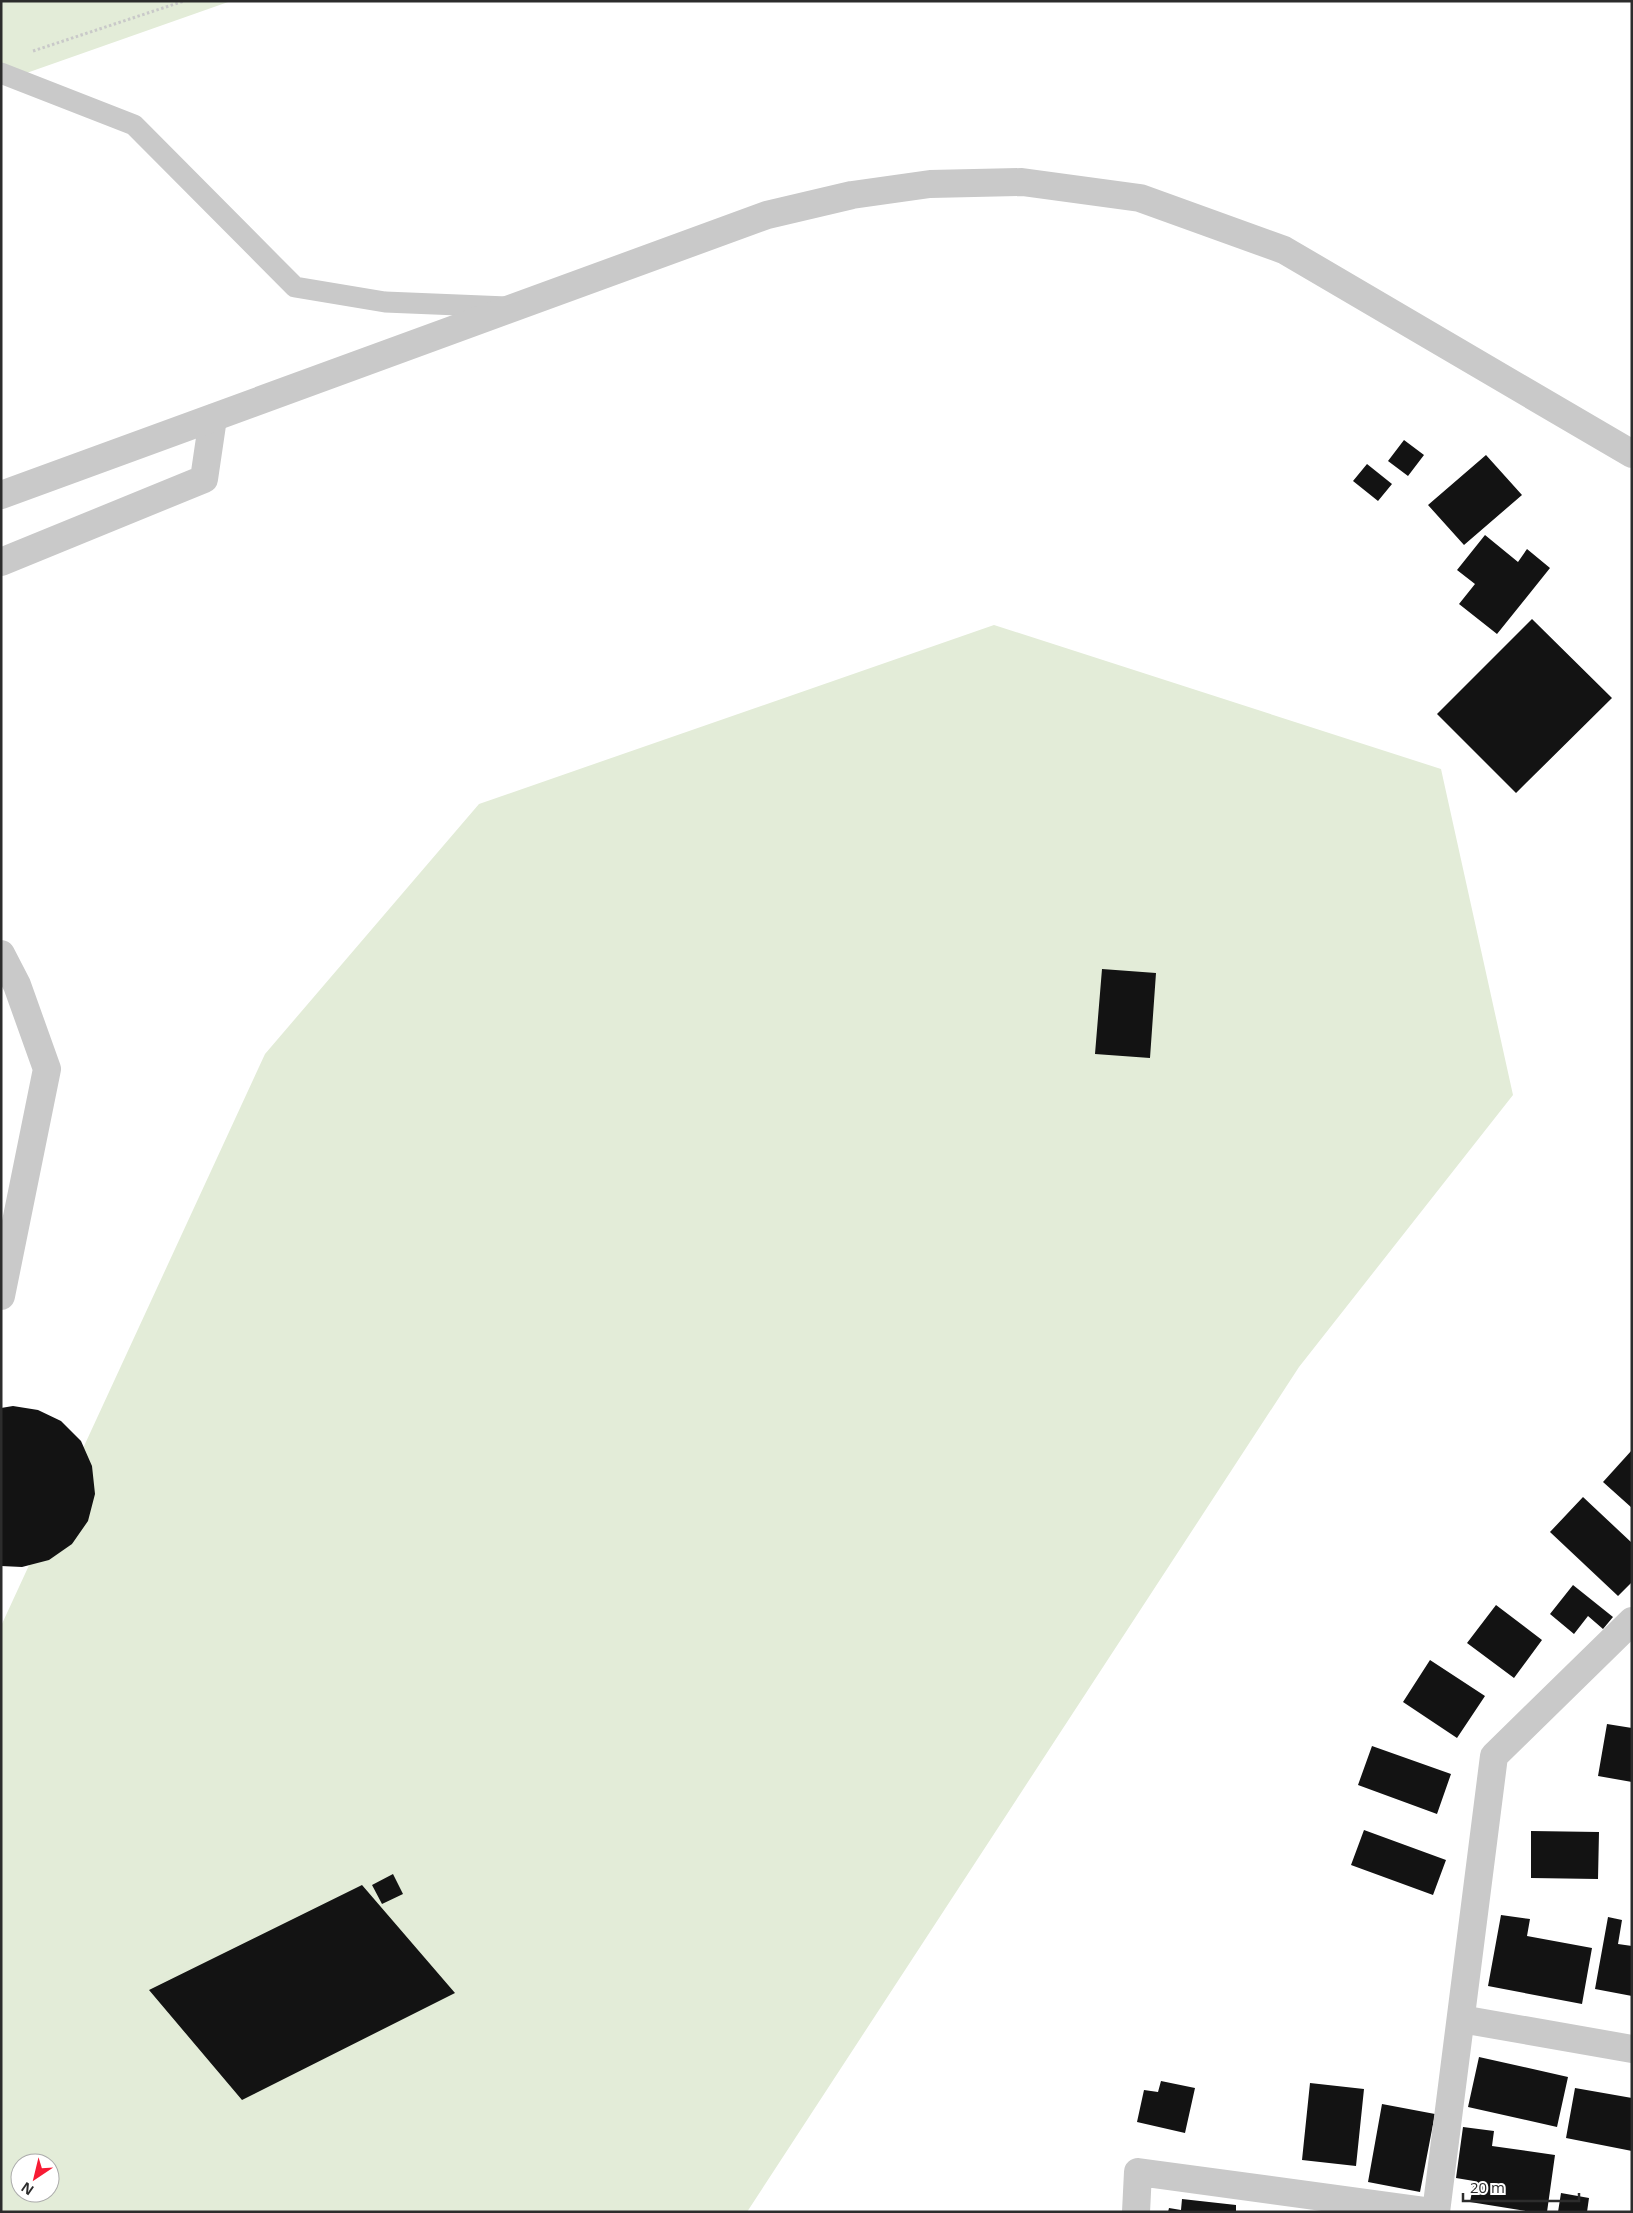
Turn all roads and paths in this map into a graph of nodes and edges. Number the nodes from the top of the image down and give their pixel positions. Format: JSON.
{"nodes":[{"id":1,"x":184,"y":1,"type":"edge"},
{"id":2,"x":3,"y":74,"type":"edge"},
{"id":3,"x":517,"y":307,"type":"junction"},
{"id":4,"x":213,"y":418,"type":"junction"},
{"id":5,"x":1632,"y":454,"type":"edge"},
{"id":6,"x":1,"y":495,"type":"edge"},
{"id":7,"x":1,"y":562,"type":"edge"},
{"id":8,"x":1,"y":954,"type":"edge"},
{"id":9,"x":1,"y":1296,"type":"edge"},
{"id":10,"x":1632,"y":1621,"type":"edge"},
{"id":11,"x":1461,"y":2019,"type":"junction"},
{"id":12,"x":1632,"y":2050,"type":"edge"},
{"id":13,"x":1136,"y":2212,"type":"edge"},
{"id":14,"x":1435,"y":2212,"type":"edge"}],
"edges":[{"from":1,"to":2,"type":"path"},
{"from":2,"to":3,"type":"lane"},
{"from":3,"to":4,"type":"street"},
{"from":3,"to":5,"type":"street"},
{"from":4,"to":6,"type":"street"},
{"from":4,"to":7,"type":"street"},
{"from":8,"to":9,"type":"street"},
{"from":10,"to":11,"type":"street"},
{"from":11,"to":12,"type":"street"},
{"from":11,"to":14,"type":"street"},
{"from":13,"to":14,"type":"street"}]}
